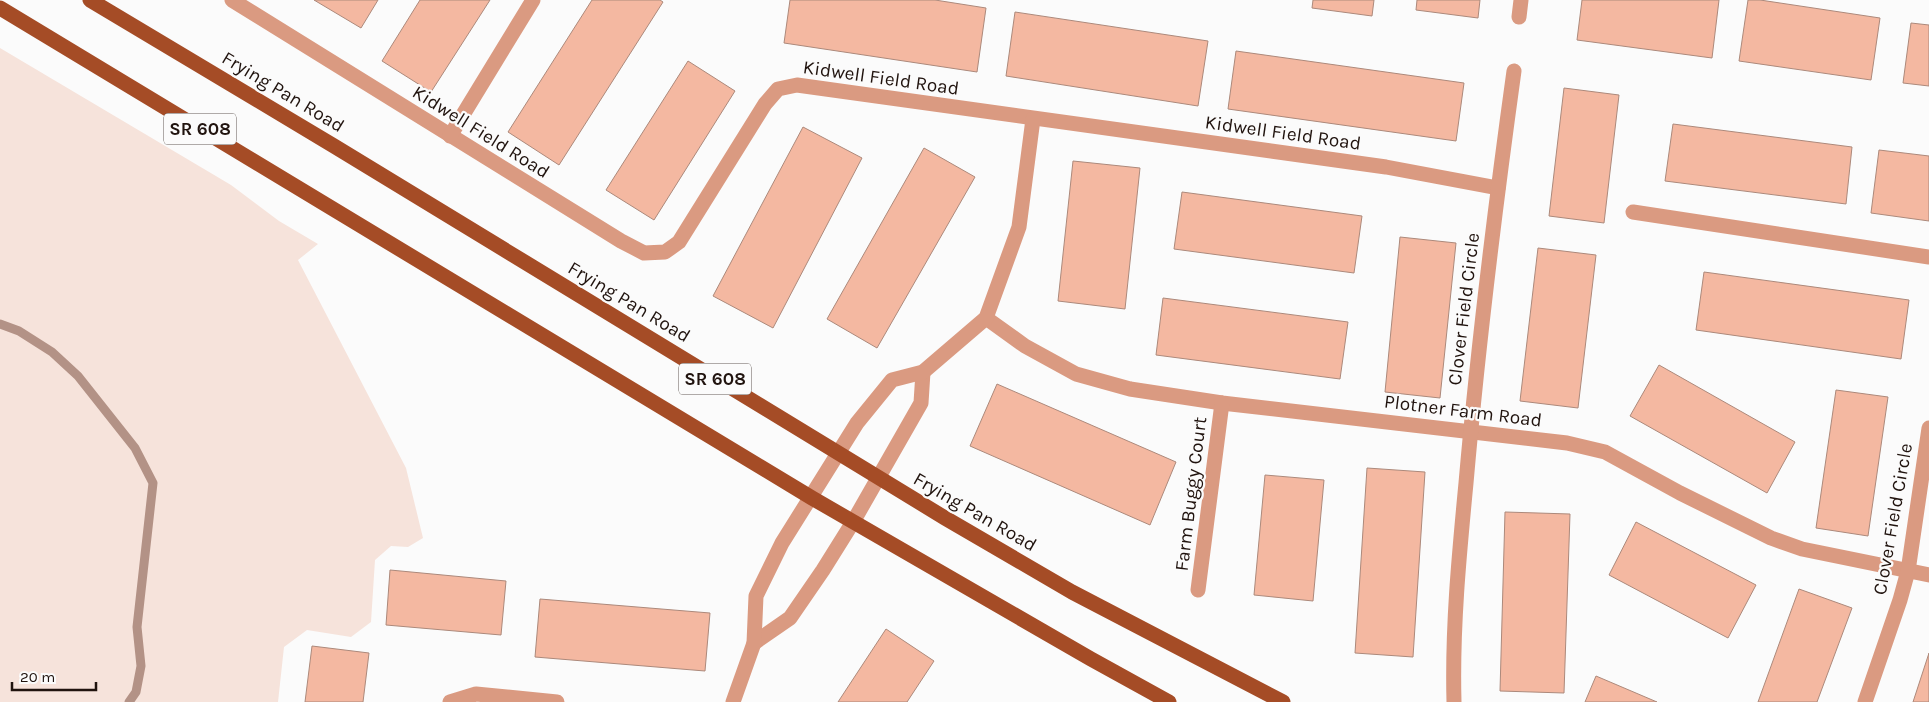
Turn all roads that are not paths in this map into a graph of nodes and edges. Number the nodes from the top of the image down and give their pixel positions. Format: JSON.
{"nodes":[{"id":1,"x":90,"y":0,"type":"edge"},
{"id":2,"x":232,"y":0,"type":"edge"},
{"id":3,"x":533,"y":0,"type":"edge"},
{"id":4,"x":1522,"y":0,"type":"edge"},
{"id":5,"x":0,"y":8,"type":"edge"},
{"id":6,"x":1519,"y":18,"type":"dead end"},
{"id":7,"x":1514,"y":71,"type":"dead end"},
{"id":8,"x":1033,"y":119,"type":"junction"},
{"id":9,"x":450,"y":136,"type":"junction"},
{"id":10,"x":1498,"y":188,"type":"junction"},
{"id":11,"x":1632,"y":212,"type":"dead end"},
{"id":12,"x":1929,"y":257,"type":"edge"},
{"id":13,"x":986,"y":318,"type":"junction"},
{"id":14,"x":923,"y":372,"type":"junction"},
{"id":15,"x":1222,"y":402,"type":"junction"},
{"id":16,"x":1929,"y":428,"type":"edge"},
{"id":17,"x":1470,"y":432,"type":"junction"},
{"id":18,"x":839,"y":454,"type":"junction"},
{"id":19,"x":879,"y":479,"type":"junction"},
{"id":20,"x":812,"y":498,"type":"junction"},
{"id":21,"x":853,"y":522,"type":"junction"},
{"id":22,"x":1908,"y":571,"type":"junction"},
{"id":23,"x":1929,"y":575,"type":"edge"},
{"id":24,"x":1198,"y":590,"type":"dead end"},
{"id":25,"x":754,"y":643,"type":"junction"},
{"id":26,"x":450,"y":702,"type":"edge"},
{"id":27,"x":556,"y":702,"type":"edge"},
{"id":28,"x":733,"y":702,"type":"edge"},
{"id":29,"x":1169,"y":702,"type":"edge"},
{"id":30,"x":1283,"y":702,"type":"edge"},
{"id":31,"x":1454,"y":702,"type":"edge"},
{"id":32,"x":1865,"y":702,"type":"edge"}],
"edges":[{"from":1,"to":18,"type":"main road","name":"Frying Pan Road","number":"SR 608"},
{"from":2,"to":9,"type":"street","name":"Kidwell Field Road"},
{"from":3,"to":9,"type":"street"},
{"from":4,"to":6,"type":"street"},
{"from":5,"to":20,"type":"main road","number":"SR 608"},
{"from":7,"to":10,"type":"street","name":"Clover Field Circle"},
{"from":8,"to":9,"type":"street","name":"Kidwell Field Road"},
{"from":8,"to":10,"type":"street","name":"Kidwell Field Road"},
{"from":8,"to":13,"type":"street"},
{"from":10,"to":17,"type":"street","name":"Clover Field Circle"},
{"from":11,"to":12,"type":"street"},
{"from":13,"to":14,"type":"street"},
{"from":13,"to":15,"type":"street","name":"Plotner Farm Road"},
{"from":14,"to":18,"type":"street"},
{"from":14,"to":19,"type":"street"},
{"from":15,"to":17,"type":"street","name":"Plotner Farm Road"},
{"from":15,"to":24,"type":"street","name":"Farm Buggy Court"},
{"from":16,"to":22,"type":"street","name":"Clover Field Circle"},
{"from":17,"to":22,"type":"street","name":"Plotner Farm Road"},
{"from":17,"to":31,"type":"street","name":"Clover Field Circle"},
{"from":18,"to":19,"type":"main road","name":"Frying Pan Road","number":"SR 608"},
{"from":18,"to":20,"type":"street"},
{"from":19,"to":21,"type":"street"},
{"from":19,"to":30,"type":"main road","name":"Frying Pan Road","number":"SR 608"},
{"from":20,"to":21,"type":"main road","number":"SR 608"},
{"from":20,"to":25,"type":"street"},
{"from":21,"to":25,"type":"street"},
{"from":21,"to":29,"type":"main road","number":"SR 608"},
{"from":22,"to":23,"type":"street","name":"Plotner Farm Road"},
{"from":22,"to":32,"type":"street","name":"Clover Field Circle"},
{"from":25,"to":28,"type":"street"},
{"from":26,"to":27,"type":"street"}]}
